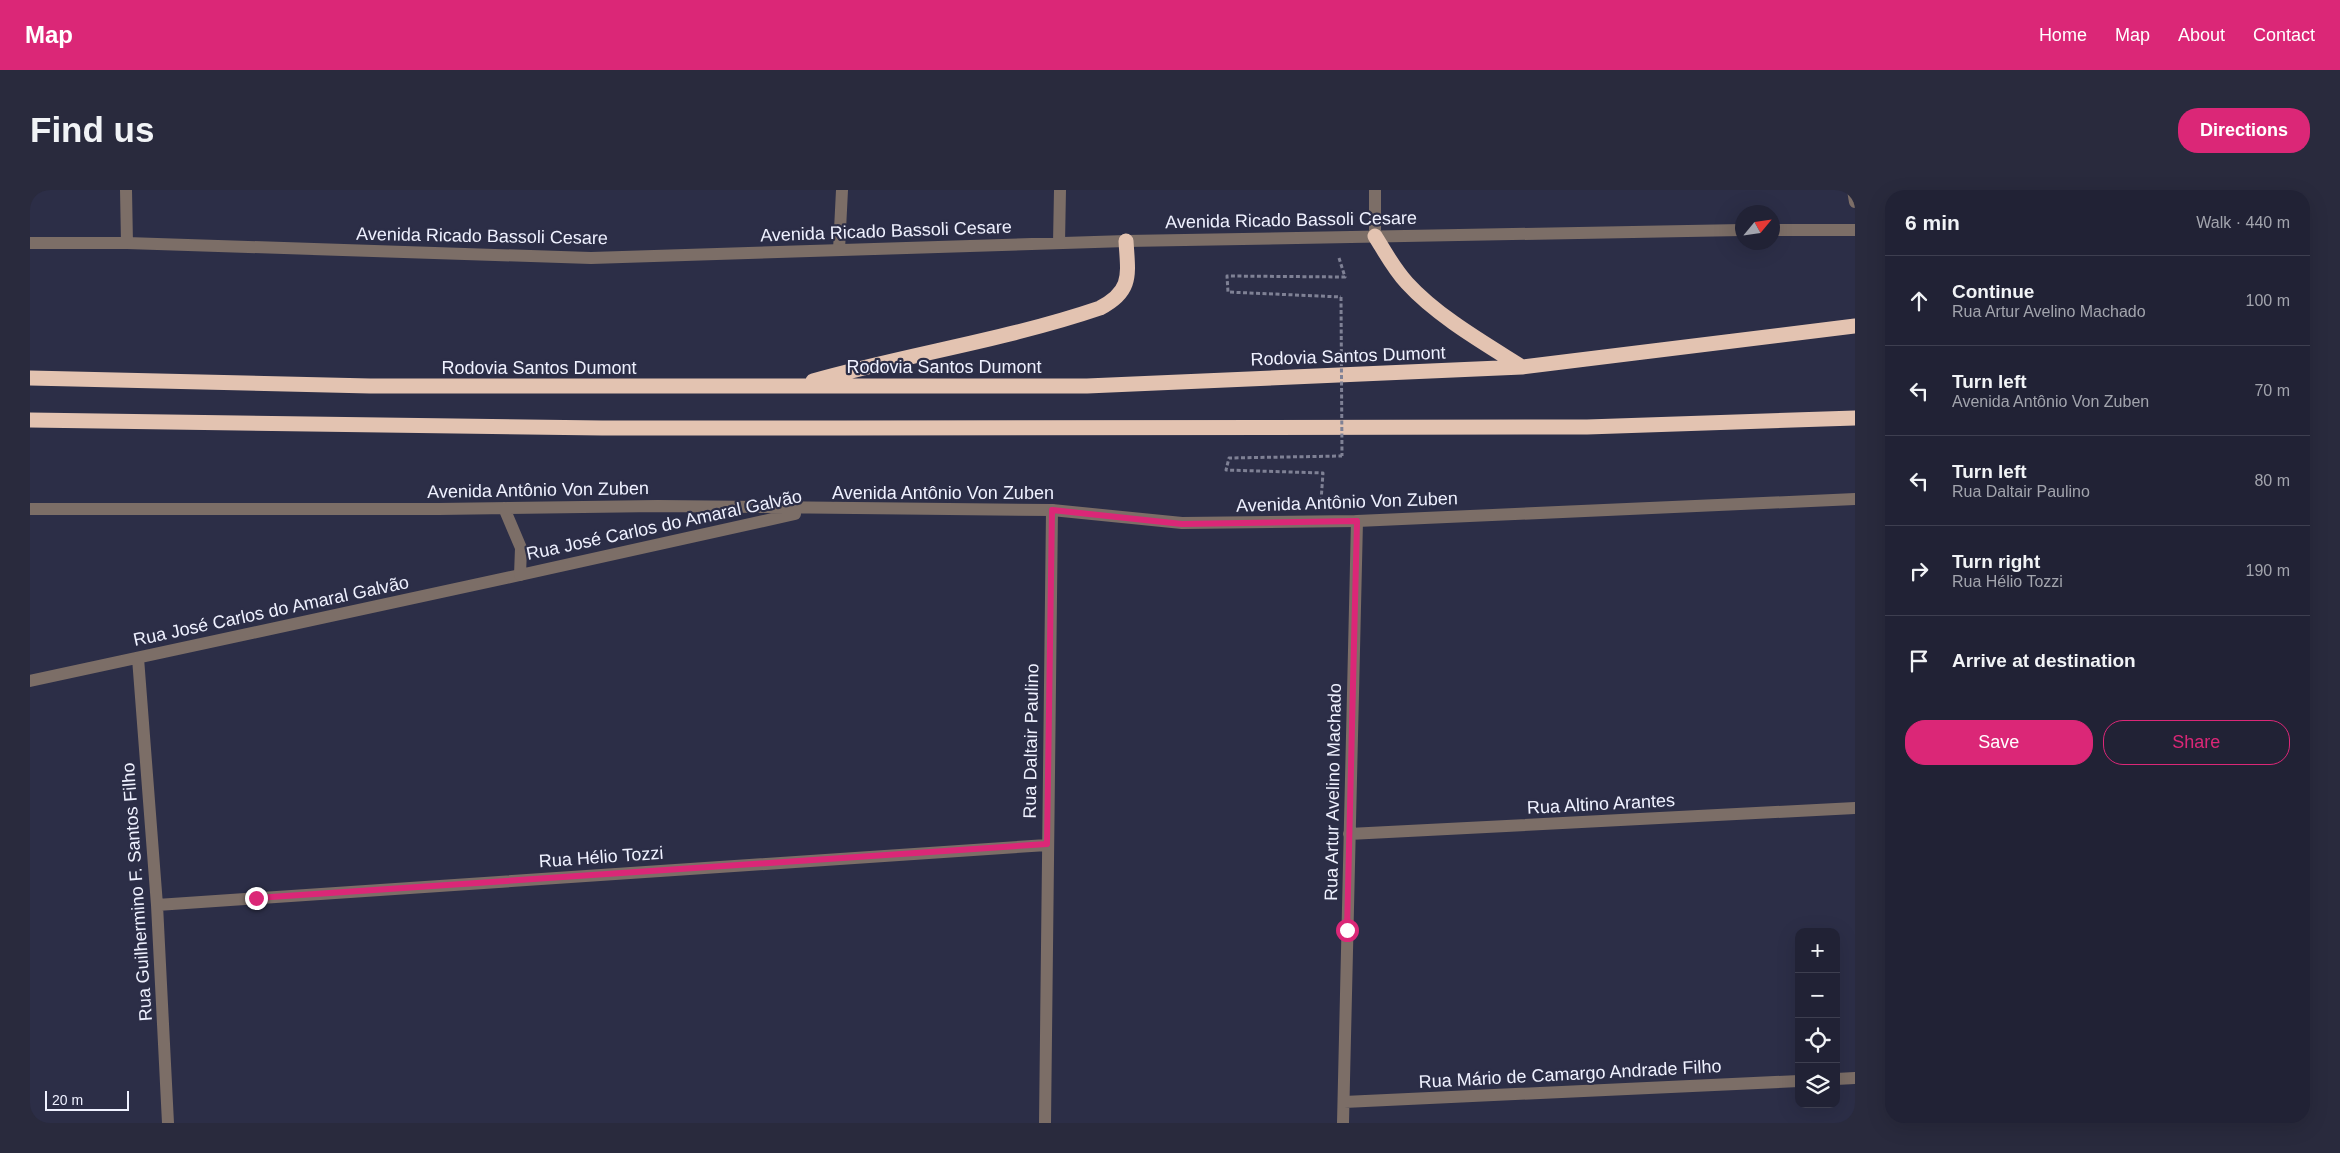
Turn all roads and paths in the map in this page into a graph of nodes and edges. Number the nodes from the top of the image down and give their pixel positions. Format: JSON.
{"nodes":[{"id":1,"x":126,"y":190,"type":"edge"},
{"id":2,"x":842,"y":190,"type":"edge"},
{"id":3,"x":1060,"y":190,"type":"edge"},
{"id":4,"x":1375,"y":190,"type":"edge"},
{"id":5,"x":1853,"y":190,"type":"edge"},
{"id":6,"x":1855,"y":202,"type":"edge"},
{"id":7,"x":1735,"y":230,"type":"edge"},
{"id":8,"x":1780,"y":230,"type":"edge"},
{"id":9,"x":1855,"y":230,"type":"edge"},
{"id":10,"x":1375,"y":236,"type":"junction"},
{"id":11,"x":1332,"y":238,"type":"junction"},
{"id":12,"x":1126,"y":241,"type":"junction"},
{"id":13,"x":30,"y":243,"type":"edge"},
{"id":14,"x":127,"y":243,"type":"junction"},
{"id":15,"x":1059,"y":243,"type":"junction"},
{"id":16,"x":839,"y":250,"type":"junction"},
{"id":17,"x":1855,"y":326,"type":"edge"},
{"id":18,"x":1522,"y":367,"type":"junction"},
{"id":19,"x":30,"y":378,"type":"edge"},
{"id":20,"x":794,"y":387,"type":"junction"},
{"id":21,"x":1855,"y":418,"type":"edge"},
{"id":22,"x":30,"y":420,"type":"edge"},
{"id":23,"x":1855,"y":499,"type":"edge"},
{"id":24,"x":504,"y":508,"type":"junction"},
{"id":25,"x":30,"y":509,"type":"edge"},
{"id":26,"x":816,"y":509,"type":"junction"},
{"id":27,"x":1052,"y":510,"type":"junction"},
{"id":28,"x":1320,"y":521,"type":"junction"},
{"id":29,"x":1357,"y":521,"type":"junction"},
{"id":30,"x":520,"y":575,"type":"junction"},
{"id":31,"x":138,"y":658,"type":"junction"},
{"id":32,"x":30,"y":681,"type":"edge"},
{"id":33,"x":1855,"y":808,"type":"edge"},
{"id":34,"x":1348,"y":834,"type":"junction"},
{"id":35,"x":1047,"y":844,"type":"junction"},
{"id":36,"x":157,"y":905,"type":"junction"},
{"id":37,"x":1855,"y":1078,"type":"edge"},
{"id":38,"x":1840,"y":1079,"type":"edge"},
{"id":39,"x":1795,"y":1080,"type":"edge"},
{"id":40,"x":1344,"y":1102,"type":"junction"},
{"id":41,"x":168,"y":1123,"type":"edge"},
{"id":42,"x":1045,"y":1123,"type":"edge"},
{"id":43,"x":1343,"y":1123,"type":"edge"}],
"edges":[{"from":1,"to":14,"type":"street"},
{"from":2,"to":16,"type":"street"},
{"from":3,"to":15,"type":"street"},
{"from":4,"to":10,"type":"street"},
{"from":5,"to":6,"type":"street"},
{"from":7,"to":10,"type":"street","name":"Avenida Ricado Bassoli Cesare"},
{"from":8,"to":9,"type":"street"},
{"from":10,"to":11,"type":"street","name":"Avenida Ricado Bassoli Cesare"},
{"from":10,"to":18,"type":"highway"},
{"from":11,"to":12,"type":"street","name":"Avenida Ricado Bassoli Cesare"},
{"from":11,"to":28,"type":"path","bridge":true},
{"from":12,"to":15,"type":"street","name":"Avenida Ricado Bassoli Cesare"},
{"from":12,"to":20,"type":"highway"},
{"from":13,"to":14,"type":"street","name":"Avenida Ricado Bassoli Cesare"},
{"from":14,"to":16,"type":"street","name":"Avenida Ricado Bassoli Cesare"},
{"from":15,"to":16,"type":"street","name":"Avenida Ricado Bassoli Cesare"},
{"from":17,"to":18,"type":"highway","name":"Rodovia Santos Dumont"},
{"from":18,"to":20,"type":"highway","name":"Rodovia Santos Dumont"},
{"from":19,"to":20,"type":"highway","name":"Rodovia Santos Dumont"},
{"from":21,"to":22,"type":"highway"},
{"from":23,"to":29,"type":"street","name":"Avenida Antônio Von Zuben"},
{"from":24,"to":25,"type":"street","name":"Avenida Antônio Von Zuben"},
{"from":24,"to":26,"type":"street","name":"Avenida Antônio Von Zuben"},
{"from":24,"to":30,"type":"street","name":"Rua José Carlos do Amaral Galvão"},
{"from":26,"to":27,"type":"street","name":"Avenida Antônio Von Zuben"},
{"from":26,"to":30,"type":"street","name":"Rua José Carlos do Amaral Galvão"},
{"from":27,"to":28,"type":"street","name":"Avenida Antônio Von Zuben"},
{"from":27,"to":35,"type":"street","name":"Rua Daltair Paulino"},
{"from":28,"to":29,"type":"street","name":"Avenida Antônio Von Zuben"},
{"from":29,"to":34,"type":"street","name":"Rua Artur Avelino Machado"},
{"from":30,"to":31,"type":"street","name":"Rua José Carlos do Amaral Galvão"},
{"from":31,"to":32,"type":"street","name":"Rua José Carlos do Amaral Galvão"},
{"from":31,"to":36,"type":"street","name":"Rua Guilhermino F. Santos Filho"},
{"from":33,"to":34,"type":"street","name":"Rua Altino Arantes"},
{"from":34,"to":40,"type":"street","name":"Rua Artur Avelino Machado"},
{"from":35,"to":36,"type":"street","name":"Rua Hélio Tozzi"},
{"from":35,"to":42,"type":"street","name":"Rua Daltair Paulino"},
{"from":36,"to":41,"type":"street","name":"Rua Guilhermino F. Santos Filho"},
{"from":37,"to":38,"type":"street"},
{"from":39,"to":40,"type":"street","name":"Rua Mário de Camargo Andrade Filho"},
{"from":40,"to":43,"type":"street","name":"Rua Artur Avelino Machado"}]}
